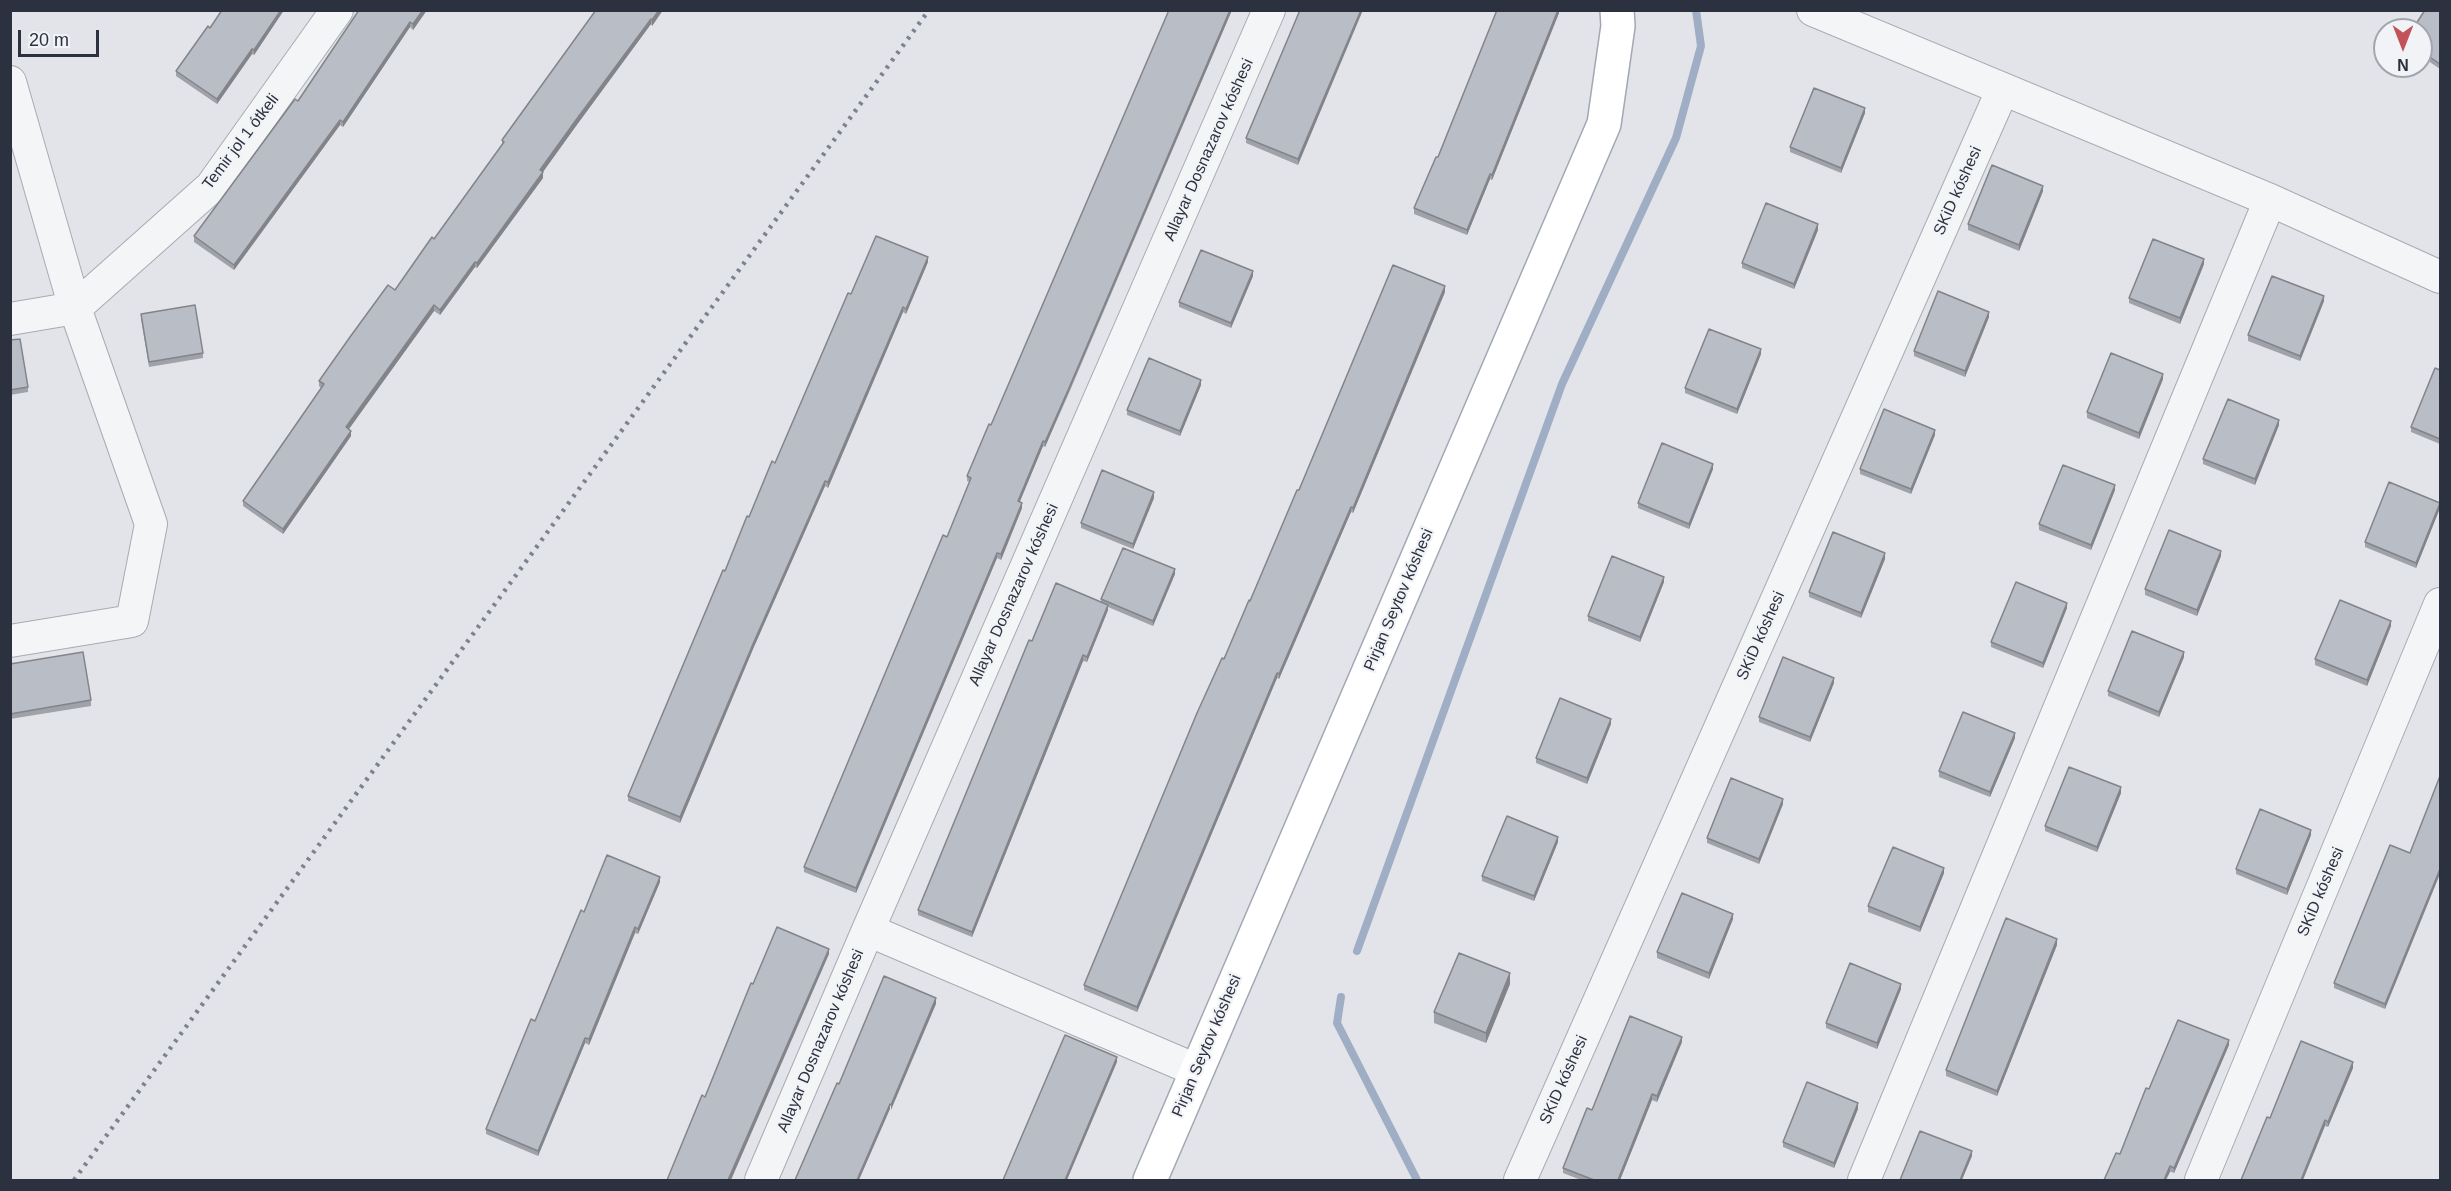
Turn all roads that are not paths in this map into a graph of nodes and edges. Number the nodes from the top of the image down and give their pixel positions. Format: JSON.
{"nodes":[{"id":1,"x":337,"y":10,"type":"edge"},
{"id":2,"x":1269,"y":10,"type":"edge"},
{"id":3,"x":1617,"y":10,"type":"edge"},
{"id":4,"x":1813,"y":10,"type":"edge"},
{"id":5,"x":10,"y":81,"type":"edge"},
{"id":6,"x":2002,"y":91,"type":"junction"},
{"id":7,"x":2270,"y":200,"type":"junction"},
{"id":8,"x":2440,"y":277,"type":"edge"},
{"id":9,"x":75,"y":308,"type":"junction"},
{"id":10,"x":10,"y":319,"type":"edge"},
{"id":11,"x":2440,"y":604,"type":"edge"},
{"id":12,"x":10,"y":641,"type":"edge"},
{"id":13,"x":868,"y":930,"type":"junction"},
{"id":14,"x":1196,"y":1070,"type":"junction"},
{"id":15,"x":761,"y":1180,"type":"edge"},
{"id":16,"x":1150,"y":1180,"type":"edge"},
{"id":17,"x":1520,"y":1180,"type":"edge"},
{"id":18,"x":1864,"y":1180,"type":"edge"},
{"id":19,"x":2201,"y":1180,"type":"edge"}],
"edges":[{"from":1,"to":9,"type":"street","name":"Temir jol 1 ótkeli"},
{"from":2,"to":13,"type":"street","name":"Allayar Dosnazarov kóshesi"},
{"from":3,"to":14,"type":"main road","name":"Pirjan Seytov kóshesi"},
{"from":4,"to":6,"type":"street"},
{"from":5,"to":9,"type":"street"},
{"from":6,"to":7,"type":"street"},
{"from":6,"to":17,"type":"street","name":"SKiD kóshesi"},
{"from":7,"to":8,"type":"street"},
{"from":7,"to":18,"type":"street"},
{"from":9,"to":10,"type":"street"},
{"from":9,"to":12,"type":"street"},
{"from":11,"to":19,"type":"street","name":"SKiD kóshesi"},
{"from":13,"to":14,"type":"street"},
{"from":13,"to":15,"type":"street","name":"Allayar Dosnazarov kóshesi"},
{"from":14,"to":16,"type":"main road","name":"Pirjan Seytov kóshesi"}]}
